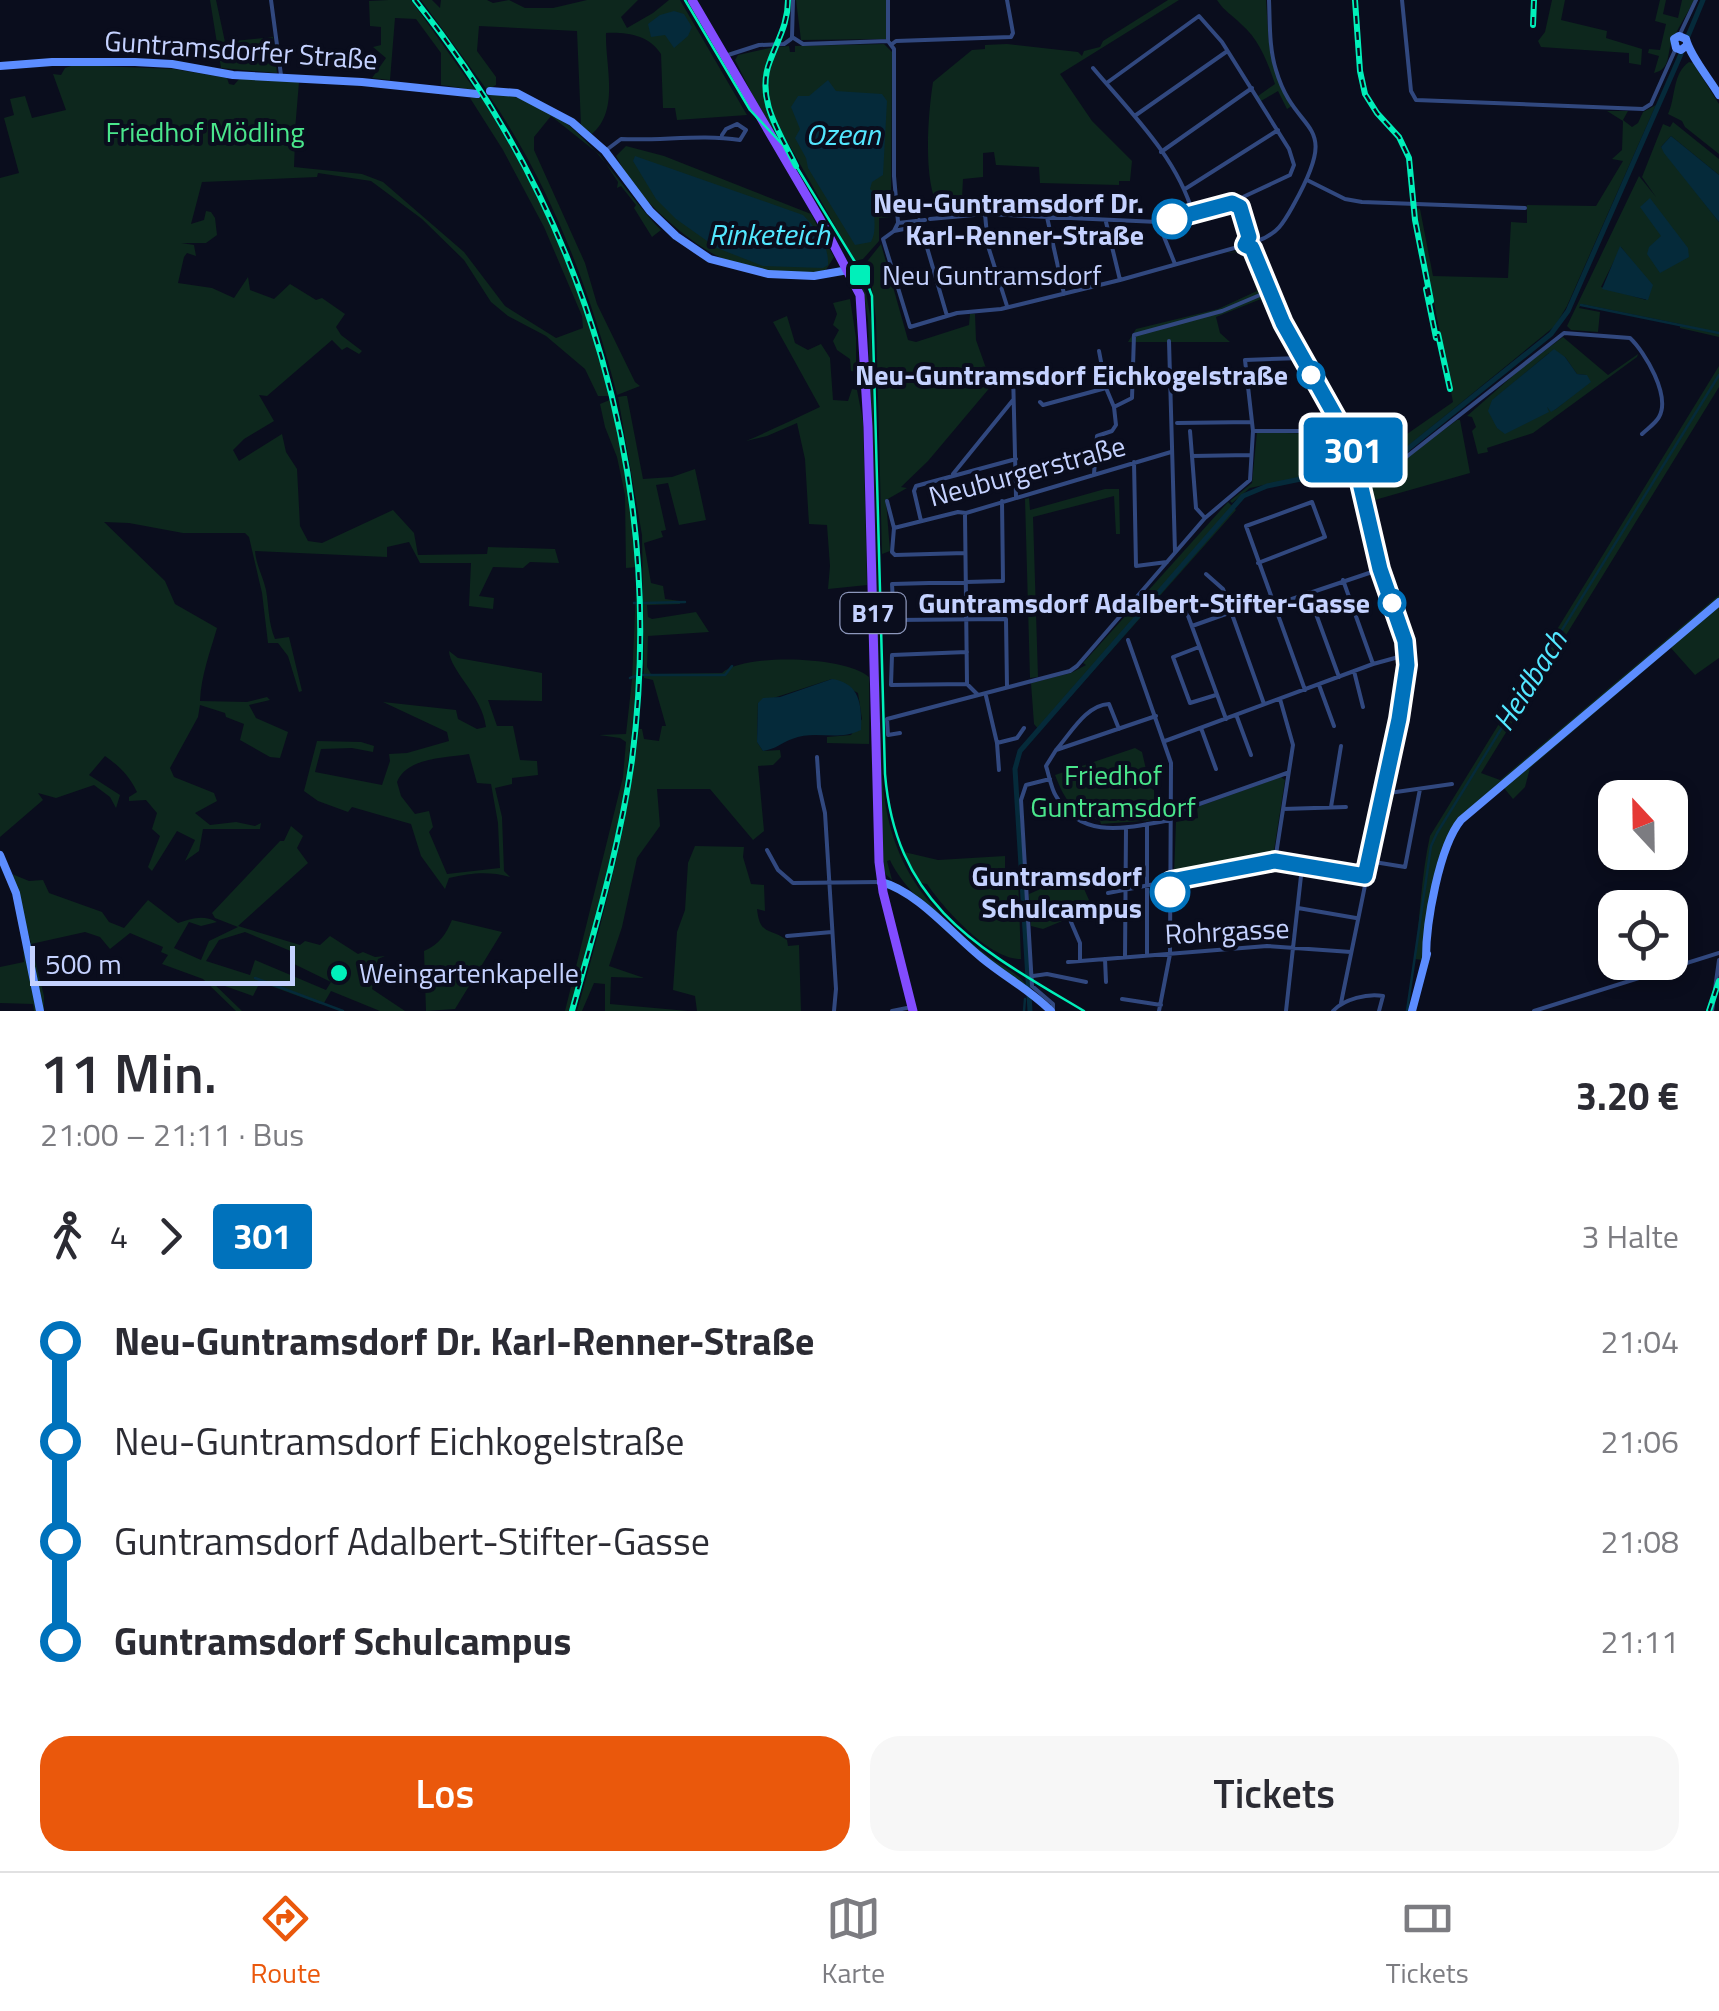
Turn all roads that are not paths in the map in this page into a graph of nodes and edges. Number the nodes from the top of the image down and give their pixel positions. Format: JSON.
{"nodes":[{"id":1,"x":271,"y":0,"type":"edge"},
{"id":2,"x":692,"y":0,"type":"edge"},
{"id":3,"x":793,"y":0,"type":"edge"},
{"id":4,"x":888,"y":0,"type":"edge"},
{"id":5,"x":1007,"y":0,"type":"edge"},
{"id":6,"x":1269,"y":0,"type":"edge"},
{"id":7,"x":1402,"y":0,"type":"edge"},
{"id":8,"x":1696,"y":0,"type":"edge"},
{"id":9,"x":792,"y":37,"type":"junction"},
{"id":10,"x":1683,"y":40,"type":"junction"},
{"id":11,"x":890,"y":43,"type":"junction"},
{"id":12,"x":1676,"y":48,"type":"joint"},
{"id":13,"x":1228,"y":51,"type":"junction"},
{"id":14,"x":724,"y":56,"type":"junction"},
{"id":15,"x":0,"y":66,"type":"edge"},
{"id":16,"x":1093,"y":68,"type":"dead end"},
{"id":17,"x":281,"y":78,"type":"junction"},
{"id":18,"x":1108,"y":82,"type":"junction"},
{"id":19,"x":1252,"y":88,"type":"junction"},
{"id":20,"x":490,"y":91,"type":"dead end"},
{"id":21,"x":477,"y":94,"type":"dead end"},
{"id":22,"x":1719,"y":95,"type":"edge"},
{"id":23,"x":1136,"y":115,"type":"junction"},
{"id":24,"x":1278,"y":130,"type":"junction"},
{"id":25,"x":722,"y":135,"type":"junction"},
{"id":26,"x":605,"y":151,"type":"junction"},
{"id":27,"x":1160,"y":152,"type":"junction"},
{"id":28,"x":1307,"y":180,"type":"junction"},
{"id":29,"x":1185,"y":189,"type":"junction"},
{"id":30,"x":1237,"y":204,"type":"junction"},
{"id":31,"x":1525,"y":208,"type":"dead end"},
{"id":32,"x":984,"y":214,"type":"junction"},
{"id":33,"x":1193,"y":214,"type":"junction"},
{"id":34,"x":1047,"y":218,"type":"junction"},
{"id":35,"x":924,"y":221,"type":"junction"},
{"id":36,"x":1106,"y":221,"type":"junction"},
{"id":37,"x":1158,"y":222,"type":"junction"},
{"id":38,"x":898,"y":223,"type":"junction"},
{"id":39,"x":894,"y":232,"type":"junction"},
{"id":40,"x":1249,"y":237,"type":"junction"},
{"id":41,"x":1257,"y":241,"type":"junction"},
{"id":42,"x":1245,"y":245,"type":"junction"},
{"id":43,"x":1252,"y":248,"type":"junction"},
{"id":44,"x":1175,"y":266,"type":"junction"},
{"id":45,"x":848,"y":270,"type":"junction"},
{"id":46,"x":1120,"y":280,"type":"junction"},
{"id":47,"x":1268,"y":292,"type":"junction"},
{"id":48,"x":1064,"y":294,"type":"junction"},
{"id":49,"x":1008,"y":307,"type":"junction"},
{"id":50,"x":947,"y":316,"type":"junction"},
{"id":51,"x":1169,"y":341,"type":"dead end"},
{"id":52,"x":1099,"y":351,"type":"dead end"},
{"id":53,"x":1301,"y":358,"type":"junction"},
{"id":54,"x":1013,"y":372,"type":"dead end"},
{"id":55,"x":1106,"y":388,"type":"junction"},
{"id":56,"x":1014,"y":399,"type":"junction"},
{"id":57,"x":1040,"y":402,"type":"dead end"},
{"id":58,"x":1114,"y":407,"type":"junction"},
{"id":59,"x":1337,"y":420,"type":"junction"},
{"id":60,"x":1252,"y":422,"type":"junction"},
{"id":61,"x":1178,"y":423,"type":"dead end"},
{"id":62,"x":1253,"y":430,"type":"junction"},
{"id":63,"x":1190,"y":431,"type":"dead end"},
{"id":64,"x":1642,"y":434,"type":"dead end"},
{"id":65,"x":1171,"y":452,"type":"junction"},
{"id":66,"x":1252,"y":455,"type":"junction"},
{"id":67,"x":1192,"y":456,"type":"junction"},
{"id":68,"x":1016,"y":459,"type":"junction"},
{"id":69,"x":1134,"y":462,"type":"junction"},
{"id":70,"x":954,"y":474,"type":"junction"},
{"id":71,"x":1094,"y":474,"type":"junction"},
{"id":72,"x":1360,"y":474,"type":"junction"},
{"id":73,"x":1016,"y":497,"type":"junction"},
{"id":74,"x":888,"y":500,"type":"dead end"},
{"id":75,"x":1002,"y":501,"type":"junction"},
{"id":76,"x":966,"y":513,"type":"junction"},
{"id":77,"x":1205,"y":518,"type":"junction"},
{"id":78,"x":921,"y":521,"type":"junction"},
{"id":79,"x":894,"y":528,"type":"junction"},
{"id":80,"x":1175,"y":552,"type":"junction"},
{"id":81,"x":966,"y":553,"type":"junction"},
{"id":82,"x":1170,"y":561,"type":"junction"},
{"id":83,"x":1258,"y":563,"type":"junction"},
{"id":84,"x":1380,"y":569,"type":"junction"},
{"id":85,"x":1206,"y":574,"type":"dead end"},
{"id":86,"x":1343,"y":580,"type":"junction"},
{"id":87,"x":967,"y":583,"type":"junction"},
{"id":88,"x":1308,"y":592,"type":"junction"},
{"id":89,"x":1271,"y":598,"type":"junction"},
{"id":90,"x":1719,"y":602,"type":"edge"},
{"id":91,"x":1274,"y":605,"type":"junction"},
{"id":92,"x":1178,"y":606,"type":"dead end"},
{"id":93,"x":1231,"y":612,"type":"junction"},
{"id":94,"x":968,"y":618,"type":"junction"},
{"id":95,"x":1192,"y":626,"type":"junction"},
{"id":96,"x":1128,"y":640,"type":"dead end"},
{"id":97,"x":1198,"y":647,"type":"junction"},
{"id":98,"x":968,"y":652,"type":"junction"},
{"id":99,"x":1407,"y":655,"type":"junction"},
{"id":100,"x":1373,"y":664,"type":"junction"},
{"id":101,"x":1354,"y":672,"type":"junction"},
{"id":102,"x":1339,"y":677,"type":"junction"},
{"id":103,"x":967,"y":684,"type":"junction"},
{"id":104,"x":1319,"y":685,"type":"junction"},
{"id":105,"x":1007,"y":687,"type":"junction"},
{"id":106,"x":1305,"y":690,"type":"junction"},
{"id":107,"x":982,"y":694,"type":"junction"},
{"id":108,"x":1216,"y":694,"type":"junction"},
{"id":109,"x":1280,"y":699,"type":"junction"},
{"id":110,"x":1264,"y":705,"type":"junction"},
{"id":111,"x":1363,"y":707,"type":"dead end"},
{"id":112,"x":1237,"y":715,"type":"junction"},
{"id":113,"x":1156,"y":716,"type":"junction"},
{"id":114,"x":1226,"y":719,"type":"junction"},
{"id":115,"x":1334,"y":726,"type":"dead end"},
{"id":116,"x":1024,"y":728,"type":"dead end"},
{"id":117,"x":1201,"y":728,"type":"junction"},
{"id":118,"x":1119,"y":729,"type":"junction"},
{"id":119,"x":900,"y":733,"type":"dead end"},
{"id":120,"x":1165,"y":741,"type":"junction"},
{"id":121,"x":997,"y":743,"type":"junction"},
{"id":122,"x":1341,"y":746,"type":"dead end"},
{"id":123,"x":1056,"y":750,"type":"junction"},
{"id":124,"x":1251,"y":755,"type":"dead end"},
{"id":125,"x":817,"y":757,"type":"dead end"},
{"id":126,"x":1216,"y":769,"type":"dead end"},
{"id":127,"x":999,"y":770,"type":"dead end"},
{"id":128,"x":1287,"y":773,"type":"junction"},
{"id":129,"x":1050,"y":779,"type":"junction"},
{"id":130,"x":1452,"y":784,"type":"dead end"},
{"id":131,"x":1420,"y":789,"type":"junction"},
{"id":132,"x":1382,"y":794,"type":"junction"},
{"id":133,"x":1332,"y":807,"type":"junction"},
{"id":134,"x":1346,"y":807,"type":"dead end"},
{"id":135,"x":1283,"y":809,"type":"junction"},
{"id":136,"x":1171,"y":817,"type":"junction"},
{"id":137,"x":1147,"y":824,"type":"junction"},
{"id":138,"x":1126,"y":828,"type":"junction"},
{"id":139,"x":767,"y":850,"type":"dead end"},
{"id":140,"x":0,"y":855,"type":"edge"},
{"id":141,"x":1275,"y":861,"type":"junction"},
{"id":142,"x":1368,"y":862,"type":"junction"},
{"id":143,"x":1302,"y":865,"type":"junction"},
{"id":144,"x":1365,"y":876,"type":"junction"},
{"id":145,"x":1171,"y":881,"type":"junction"},
{"id":146,"x":830,"y":882,"type":"junction"},
{"id":147,"x":881,"y":882,"type":"junction"},
{"id":148,"x":1147,"y":885,"type":"junction"},
{"id":149,"x":1126,"y":889,"type":"junction"},
{"id":150,"x":1108,"y":894,"type":"dead end"},
{"id":151,"x":1298,"y":908,"type":"junction"},
{"id":152,"x":1068,"y":916,"type":"dead end"},
{"id":153,"x":1356,"y":918,"type":"junction"},
{"id":154,"x":832,"y":932,"type":"junction"},
{"id":155,"x":787,"y":936,"type":"dead end"},
{"id":156,"x":1293,"y":947,"type":"junction"},
{"id":157,"x":1350,"y":952,"type":"junction"},
{"id":158,"x":1170,"y":954,"type":"junction"},
{"id":159,"x":1147,"y":955,"type":"junction"},
{"id":160,"x":1719,"y":956,"type":"edge"},
{"id":161,"x":1125,"y":957,"type":"junction"},
{"id":162,"x":1080,"y":960,"type":"junction"},
{"id":163,"x":1105,"y":960,"type":"junction"},
{"id":164,"x":1068,"y":962,"type":"dead end"},
{"id":165,"x":1033,"y":976,"type":"junction"},
{"id":166,"x":1086,"y":982,"type":"dead end"},
{"id":167,"x":1106,"y":982,"type":"dead end"},
{"id":168,"x":1033,"y":994,"type":"junction"},
{"id":169,"x":1122,"y":999,"type":"dead end"},
{"id":170,"x":1341,"y":1003,"type":"junction"},
{"id":171,"x":1160,"y":1008,"type":"edge"},
{"id":172,"x":913,"y":1009,"type":"edge"},
{"id":173,"x":40,"y":1011,"type":"edge"},
{"id":174,"x":834,"y":1011,"type":"edge"},
{"id":175,"x":892,"y":1011,"type":"edge"},
{"id":176,"x":1040,"y":1011,"type":"edge"},
{"id":177,"x":1051,"y":1011,"type":"edge"},
{"id":178,"x":1286,"y":1011,"type":"edge"},
{"id":179,"x":1333,"y":1011,"type":"edge"},
{"id":180,"x":1379,"y":1011,"type":"edge"},
{"id":181,"x":1412,"y":1011,"type":"edge"},
{"id":182,"x":1534,"y":1011,"type":"edge"},
{"id":183,"x":1712,"y":1011,"type":"edge"}],
"edges":[{"from":1,"to":17,"type":"street"},
{"from":2,"to":14,"type":"main road","number":"B17"},
{"from":3,"to":9,"type":"street"},
{"from":4,"to":11,"type":"street"},
{"from":5,"to":11,"type":"street"},
{"from":6,"to":28,"type":"street"},
{"from":7,"to":12,"type":"street"},
{"from":8,"to":10,"type":"street"},
{"from":9,"to":11,"type":"street"},
{"from":9,"to":14,"type":"street"},
{"from":10,"to":12,"type":"street"},
{"from":10,"to":22,"type":"street"},
{"from":11,"to":38,"type":"street"},
{"from":13,"to":18,"type":"street"},
{"from":13,"to":19,"type":"street"},
{"from":13,"to":23,"type":"street"},
{"from":14,"to":45,"type":"main road","number":"B17"},
{"from":15,"to":17,"type":"street","name":"Guntramsdorfer Straße"},
{"from":16,"to":18,"type":"street"},
{"from":17,"to":21,"type":"street","name":"Guntramsdorfer Straße"},
{"from":18,"to":23,"type":"street"},
{"from":19,"to":24,"type":"street"},
{"from":19,"to":27,"type":"street"},
{"from":20,"to":26,"type":"street"},
{"from":23,"to":27,"type":"street"},
{"from":24,"to":29,"type":"street"},
{"from":24,"to":30,"type":"street"},
{"from":25,"to":25,"type":"street"},
{"from":25,"to":26,"type":"street"},
{"from":26,"to":45,"type":"street"},
{"from":27,"to":29,"type":"street"},
{"from":28,"to":31,"type":"street"},
{"from":28,"to":41,"type":"street"},
{"from":29,"to":33,"type":"street"},
{"from":30,"to":33,"type":"street"},
{"from":30,"to":40,"type":"street"},
{"from":32,"to":34,"type":"street"},
{"from":32,"to":35,"type":"street"},
{"from":32,"to":49,"type":"street"},
{"from":33,"to":37,"type":"street"},
{"from":34,"to":36,"type":"street"},
{"from":34,"to":48,"type":"street"},
{"from":35,"to":38,"type":"street"},
{"from":35,"to":39,"type":"street"},
{"from":35,"to":50,"type":"street"},
{"from":36,"to":37,"type":"street"},
{"from":36,"to":46,"type":"street"},
{"from":37,"to":44,"type":"street"},
{"from":38,"to":39,"type":"street"},
{"from":39,"to":50,"type":"street"},
{"from":40,"to":41,"type":"street"},
{"from":40,"to":42,"type":"street"},
{"from":41,"to":43,"type":"street"},
{"from":42,"to":43,"type":"street"},
{"from":42,"to":44,"type":"street"},
{"from":43,"to":47,"type":"street"},
{"from":44,"to":46,"type":"street"},
{"from":45,"to":147,"type":"main road","number":"B17"},
{"from":46,"to":48,"type":"street"},
{"from":47,"to":53,"type":"street"},
{"from":47,"to":58,"type":"street"},
{"from":48,"to":49,"type":"street"},
{"from":49,"to":50,"type":"street"},
{"from":51,"to":65,"type":"street"},
{"from":52,"to":55,"type":"street"},
{"from":53,"to":59,"type":"street"},
{"from":53,"to":60,"type":"street"},
{"from":54,"to":56,"type":"street"},
{"from":55,"to":57,"type":"street"},
{"from":55,"to":58,"type":"street"},
{"from":56,"to":68,"type":"street"},
{"from":56,"to":70,"type":"street"},
{"from":58,"to":71,"type":"street"},
{"from":59,"to":62,"type":"street"},
{"from":59,"to":72,"type":"street"},
{"from":60,"to":61,"type":"street"},
{"from":60,"to":62,"type":"street"},
{"from":62,"to":66,"type":"street"},
{"from":63,"to":67,"type":"street"},
{"from":64,"to":72,"type":"street"},
{"from":65,"to":69,"type":"street","name":"Neuburgerstraße"},
{"from":65,"to":80,"type":"street"},
{"from":66,"to":67,"type":"street"},
{"from":66,"to":77,"type":"street"},
{"from":67,"to":77,"type":"street"},
{"from":68,"to":70,"type":"street"},
{"from":68,"to":73,"type":"street"},
{"from":69,"to":71,"type":"street","name":"Neuburgerstraße"},
{"from":69,"to":82,"type":"street"},
{"from":70,"to":78,"type":"street"},
{"from":71,"to":73,"type":"street","name":"Neuburgerstraße"},
{"from":72,"to":84,"type":"street"},
{"from":73,"to":75,"type":"street","name":"Neuburgerstraße"},
{"from":74,"to":79,"type":"street"},
{"from":75,"to":76,"type":"street","name":"Neuburgerstraße"},
{"from":75,"to":87,"type":"street"},
{"from":76,"to":78,"type":"street","name":"Neuburgerstraße"},
{"from":76,"to":81,"type":"street"},
{"from":77,"to":80,"type":"street"},
{"from":78,"to":79,"type":"street","name":"Neuburgerstraße"},
{"from":79,"to":81,"type":"street"},
{"from":80,"to":82,"type":"street"},
{"from":81,"to":87,"type":"street"},
{"from":82,"to":105,"type":"street"},
{"from":83,"to":83,"type":"street"},
{"from":83,"to":89,"type":"street"},
{"from":84,"to":86,"type":"street"},
{"from":84,"to":99,"type":"street"},
{"from":85,"to":93,"type":"street"},
{"from":86,"to":88,"type":"street"},
{"from":86,"to":100,"type":"street"},
{"from":87,"to":94,"type":"street"},
{"from":87,"to":94,"type":"street"},
{"from":88,"to":91,"type":"street"},
{"from":88,"to":102,"type":"street"},
{"from":89,"to":91,"type":"street"},
{"from":89,"to":93,"type":"street"},
{"from":90,"to":181,"type":"street"},
{"from":91,"to":106,"type":"street"},
{"from":92,"to":95,"type":"street"},
{"from":93,"to":95,"type":"street"},
{"from":93,"to":110,"type":"street"},
{"from":94,"to":98,"type":"street"},
{"from":94,"to":105,"type":"street"},
{"from":95,"to":97,"type":"street"},
{"from":96,"to":113,"type":"street"},
{"from":97,"to":108,"type":"street"},
{"from":97,"to":108,"type":"street"},
{"from":98,"to":103,"type":"street"},
{"from":98,"to":103,"type":"street"},
{"from":99,"to":100,"type":"street"},
{"from":99,"to":132,"type":"street"},
{"from":100,"to":101,"type":"street"},
{"from":101,"to":102,"type":"street"},
{"from":101,"to":111,"type":"street"},
{"from":102,"to":104,"type":"street"},
{"from":103,"to":107,"type":"street"},
{"from":104,"to":106,"type":"street"},
{"from":104,"to":115,"type":"street"},
{"from":105,"to":107,"type":"street"},
{"from":106,"to":109,"type":"street"},
{"from":107,"to":119,"type":"street"},
{"from":107,"to":121,"type":"street"},
{"from":108,"to":114,"type":"street"},
{"from":109,"to":110,"type":"street"},
{"from":109,"to":128,"type":"street"},
{"from":110,"to":112,"type":"street"},
{"from":112,"to":114,"type":"street"},
{"from":112,"to":124,"type":"street"},
{"from":113,"to":118,"type":"street"},
{"from":113,"to":120,"type":"street"},
{"from":114,"to":117,"type":"street"},
{"from":116,"to":121,"type":"street"},
{"from":117,"to":120,"type":"street"},
{"from":117,"to":126,"type":"street"},
{"from":118,"to":123,"type":"street"},
{"from":118,"to":123,"type":"street"},
{"from":120,"to":136,"type":"street"},
{"from":121,"to":127,"type":"street"},
{"from":122,"to":133,"type":"street"},
{"from":123,"to":129,"type":"street"},
{"from":125,"to":146,"type":"street"},
{"from":128,"to":135,"type":"street"},
{"from":128,"to":136,"type":"street"},
{"from":129,"to":138,"type":"street"},
{"from":129,"to":165,"type":"street"},
{"from":130,"to":131,"type":"street"},
{"from":131,"to":132,"type":"street"},
{"from":131,"to":142,"type":"street"},
{"from":132,"to":142,"type":"street"},
{"from":133,"to":134,"type":"street"},
{"from":133,"to":135,"type":"street"},
{"from":135,"to":141,"type":"street"},
{"from":136,"to":137,"type":"street"},
{"from":136,"to":145,"type":"street"},
{"from":137,"to":138,"type":"street"},
{"from":137,"to":148,"type":"street"},
{"from":138,"to":149,"type":"street"},
{"from":139,"to":146,"type":"street"},
{"from":140,"to":173,"type":"street"},
{"from":141,"to":143,"type":"street"},
{"from":141,"to":145,"type":"street"},
{"from":142,"to":144,"type":"street"},
{"from":143,"to":144,"type":"street"},
{"from":143,"to":151,"type":"street"},
{"from":144,"to":153,"type":"street"},
{"from":145,"to":148,"type":"street"},
{"from":145,"to":158,"type":"street"},
{"from":146,"to":147,"type":"street"},
{"from":146,"to":154,"type":"street"},
{"from":147,"to":168,"type":"street"},
{"from":147,"to":172,"type":"main road","number":"B17"},
{"from":148,"to":149,"type":"street"},
{"from":148,"to":159,"type":"street"},
{"from":149,"to":150,"type":"street"},
{"from":149,"to":161,"type":"street"},
{"from":151,"to":153,"type":"street"},
{"from":151,"to":156,"type":"street"},
{"from":152,"to":162,"type":"street"},
{"from":153,"to":157,"type":"street"},
{"from":154,"to":155,"type":"street"},
{"from":154,"to":174,"type":"street"},
{"from":156,"to":157,"type":"street","name":"Rohrgasse"},
{"from":156,"to":158,"type":"street","name":"Rohrgasse"},
{"from":156,"to":178,"type":"street"},
{"from":157,"to":170,"type":"street"},
{"from":158,"to":159,"type":"street","name":"Rohrgasse"},
{"from":158,"to":171,"type":"street"},
{"from":159,"to":161,"type":"street","name":"Rohrgasse"},
{"from":160,"to":182,"type":"street"},
{"from":160,"to":183,"type":"street"},
{"from":161,"to":163,"type":"street","name":"Rohrgasse"},
{"from":162,"to":163,"type":"street","name":"Rohrgasse"},
{"from":162,"to":164,"type":"street","name":"Rohrgasse"},
{"from":163,"to":167,"type":"street"},
{"from":165,"to":166,"type":"street"},
{"from":165,"to":177,"type":"street"},
{"from":168,"to":176,"type":"street"},
{"from":168,"to":177,"type":"street"},
{"from":169,"to":171,"type":"street"},
{"from":170,"to":179,"type":"street"},
{"from":170,"to":180,"type":"street"},
{"from":172,"to":175,"type":"street"}]}
